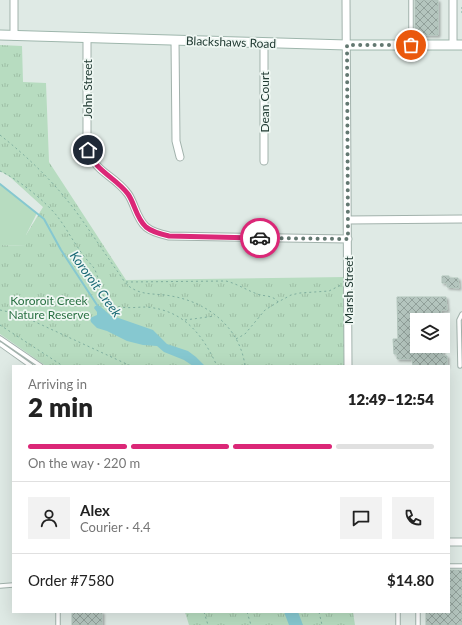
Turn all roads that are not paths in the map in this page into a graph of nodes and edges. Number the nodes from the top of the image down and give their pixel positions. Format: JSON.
{"nodes":[{"id":1,"x":14,"y":0,"type":"edge"},
{"id":2,"x":346,"y":0,"type":"edge"},
{"id":3,"x":411,"y":0,"type":"edge"},
{"id":4,"x":453,"y":0,"type":"edge"},
{"id":5,"x":0,"y":35,"type":"edge"},
{"id":6,"x":14,"y":36,"type":"junction"},
{"id":7,"x":87,"y":38,"type":"junction"},
{"id":8,"x":175,"y":40,"type":"junction"},
{"id":9,"x":264,"y":43,"type":"junction"},
{"id":10,"x":347,"y":45,"type":"junction"},
{"id":11,"x":411,"y":45,"type":"junction"},
{"id":12,"x":458,"y":45,"type":"edge"},
{"id":13,"x":180,"y":157,"type":"dead end"},
{"id":14,"x":264,"y":161,"type":"dead end"},
{"id":15,"x":462,"y":219,"type":"edge"},
{"id":16,"x":348,"y":220,"type":"junction"},
{"id":17,"x":348,"y":239,"type":"junction"},
{"id":18,"x":462,"y":314,"type":"edge"},
{"id":19,"x":0,"y":338,"type":"edge"},
{"id":20,"x":0,"y":344,"type":"edge"},
{"id":21,"x":30,"y":365,"type":"edge"},
{"id":22,"x":40,"y":365,"type":"edge"},
{"id":23,"x":348,"y":365,"type":"edge"},
{"id":24,"x":460,"y":366,"type":"dead end"},
{"id":25,"x":450,"y":542,"type":"edge"},
{"id":26,"x":462,"y":542,"type":"edge"},
{"id":27,"x":450,"y":566,"type":"edge"},
{"id":28,"x":462,"y":566,"type":"edge"},
{"id":29,"x":12,"y":585,"type":"edge"},
{"id":30,"x":0,"y":586,"type":"edge"},
{"id":31,"x":58,"y":613,"type":"edge"},
{"id":32,"x":398,"y":613,"type":"edge"},
{"id":33,"x":418,"y":613,"type":"edge"},
{"id":34,"x":58,"y":625,"type":"edge"},
{"id":35,"x":398,"y":625,"type":"edge"},
{"id":36,"x":418,"y":625,"type":"edge"}],
"edges":[{"from":1,"to":6,"type":"street"},
{"from":2,"to":10,"type":"street","name":"Marsh Street"},
{"from":3,"to":11,"type":"lane"},
{"from":4,"to":12,"type":"street"},
{"from":5,"to":6,"type":"main road","name":"Blackshaws Road"},
{"from":6,"to":7,"type":"main road","name":"Blackshaws Road"},
{"from":7,"to":8,"type":"main road","name":"Blackshaws Road"},
{"from":7,"to":17,"type":"street","name":"John Street"},
{"from":8,"to":9,"type":"main road","name":"Blackshaws Road"},
{"from":8,"to":13,"type":"street"},
{"from":9,"to":10,"type":"main road","name":"Blackshaws Road"},
{"from":9,"to":14,"type":"street","name":"Dean Court"},
{"from":10,"to":11,"type":"main road","name":"Blackshaws Road"},
{"from":10,"to":16,"type":"street","name":"Marsh Street"},
{"from":11,"to":12,"type":"main road","name":"Blackshaws Road"},
{"from":15,"to":16,"type":"street"},
{"from":16,"to":17,"type":"street","name":"Marsh Street"},
{"from":17,"to":23,"type":"street","name":"Marsh Street"},
{"from":18,"to":24,"type":"lane"},
{"from":19,"to":22,"type":"lane"},
{"from":20,"to":21,"type":"lane"},
{"from":25,"to":26,"type":"street"},
{"from":27,"to":28,"type":"lane"},
{"from":29,"to":30,"type":"lane"},
{"from":31,"to":34,"type":"lane"},
{"from":32,"to":35,"type":"lane"},
{"from":33,"to":36,"type":"lane"}]}
